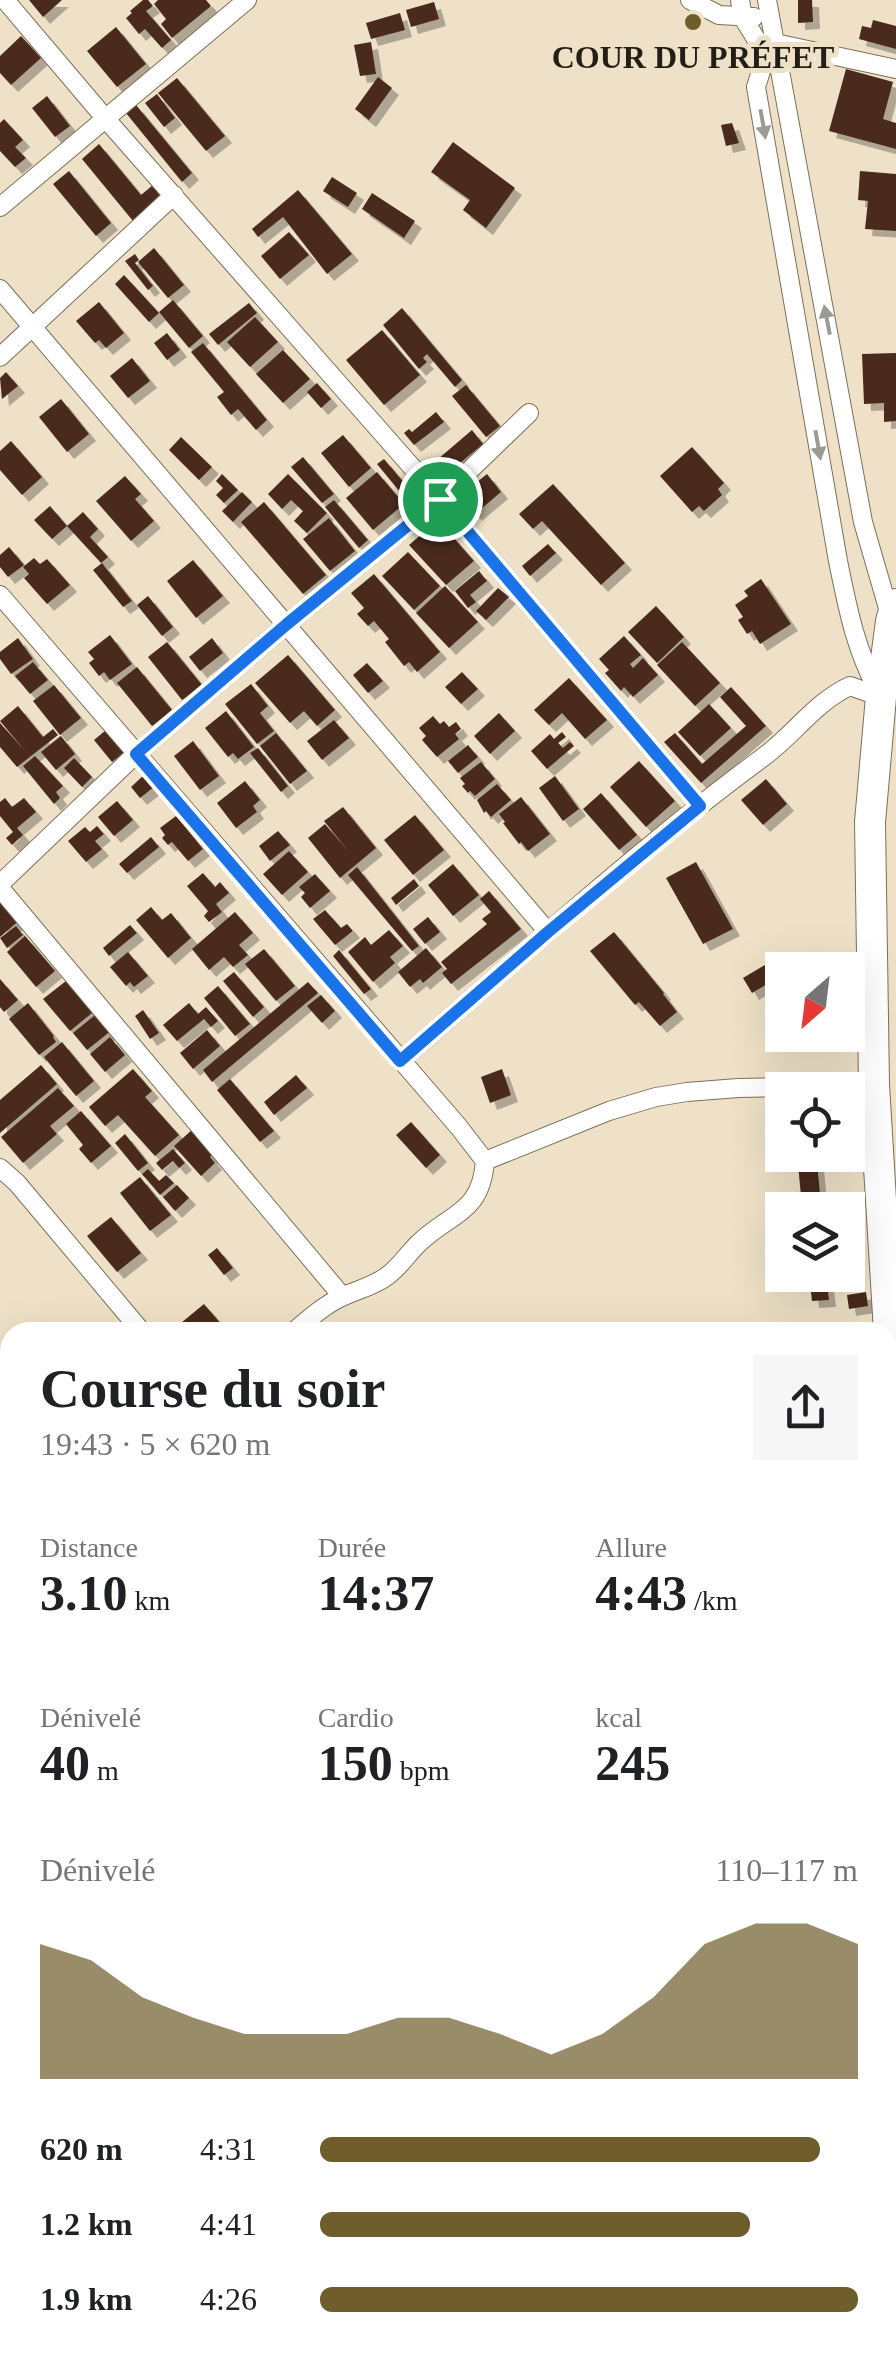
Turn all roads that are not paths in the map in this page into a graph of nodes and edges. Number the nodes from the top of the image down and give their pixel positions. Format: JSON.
{"nodes":[{"id":1,"x":6,"y":0,"type":"edge"},
{"id":2,"x":690,"y":0,"type":"edge"},
{"id":3,"x":239,"y":3,"type":"edge"},
{"id":4,"x":768,"y":8,"type":"edge"},
{"id":5,"x":742,"y":9,"type":"edge"},
{"id":6,"x":774,"y":43,"type":"junction"},
{"id":7,"x":896,"y":69,"type":"edge"},
{"id":8,"x":105,"y":118,"type":"junction"},
{"id":9,"x":174,"y":196,"type":"junction"},
{"id":10,"x":0,"y":207,"type":"edge"},
{"id":11,"x":0,"y":288,"type":"edge"},
{"id":12,"x":34,"y":328,"type":"junction"},
{"id":13,"x":0,"y":356,"type":"edge"},
{"id":14,"x":529,"y":413,"type":"dead end"},
{"id":15,"x":440,"y":499,"type":"junction"},
{"id":16,"x":0,"y":595,"type":"edge"},
{"id":17,"x":287,"y":624,"type":"junction"},
{"id":18,"x":892,"y":625,"type":"edge"},
{"id":19,"x":888,"y":691,"type":"edge"},
{"id":20,"x":136,"y":754,"type":"junction"},
{"id":21,"x":700,"y":806,"type":"junction"},
{"id":22,"x":0,"y":886,"type":"edge"},
{"id":23,"x":548,"y":932,"type":"junction"},
{"id":24,"x":400,"y":1061,"type":"junction"},
{"id":25,"x":874,"y":1084,"type":"junction"},
{"id":26,"x":485,"y":1161,"type":"junction"},
{"id":27,"x":0,"y":1168,"type":"edge"},
{"id":28,"x":342,"y":1296,"type":"junction"},
{"id":29,"x":134,"y":1322,"type":"edge"},
{"id":30,"x":305,"y":1322,"type":"edge"},
{"id":31,"x":888,"y":1322,"type":"edge"}],
"edges":[{"from":1,"to":8,"type":"street"},
{"from":2,"to":5,"type":"street"},
{"from":3,"to":8,"type":"street"},
{"from":4,"to":5,"type":"street"},
{"from":4,"to":6,"type":"street"},
{"from":5,"to":19,"type":"street","one_way":true},
{"from":6,"to":7,"type":"street"},
{"from":18,"to":6,"type":"street","one_way":true},
{"from":8,"to":9,"type":"street"},
{"from":8,"to":10,"type":"street"},
{"from":9,"to":12,"type":"street"},
{"from":9,"to":15,"type":"street"},
{"from":11,"to":12,"type":"street"},
{"from":12,"to":13,"type":"street"},
{"from":12,"to":17,"type":"street"},
{"from":14,"to":15,"type":"street"},
{"from":15,"to":17,"type":"street"},
{"from":15,"to":21,"type":"street"},
{"from":16,"to":20,"type":"street"},
{"from":17,"to":20,"type":"street"},
{"from":17,"to":23,"type":"street"},
{"from":18,"to":19,"type":"highway"},
{"from":19,"to":21,"type":"street"},
{"from":19,"to":25,"type":"highway"},
{"from":20,"to":22,"type":"street"},
{"from":20,"to":24,"type":"street"},
{"from":21,"to":23,"type":"street"},
{"from":22,"to":28,"type":"street"},
{"from":23,"to":24,"type":"street"},
{"from":24,"to":26,"type":"street"},
{"from":25,"to":26,"type":"street"},
{"from":25,"to":31,"type":"highway"},
{"from":26,"to":28,"type":"street"},
{"from":27,"to":29,"type":"street"},
{"from":28,"to":30,"type":"street"}]}
